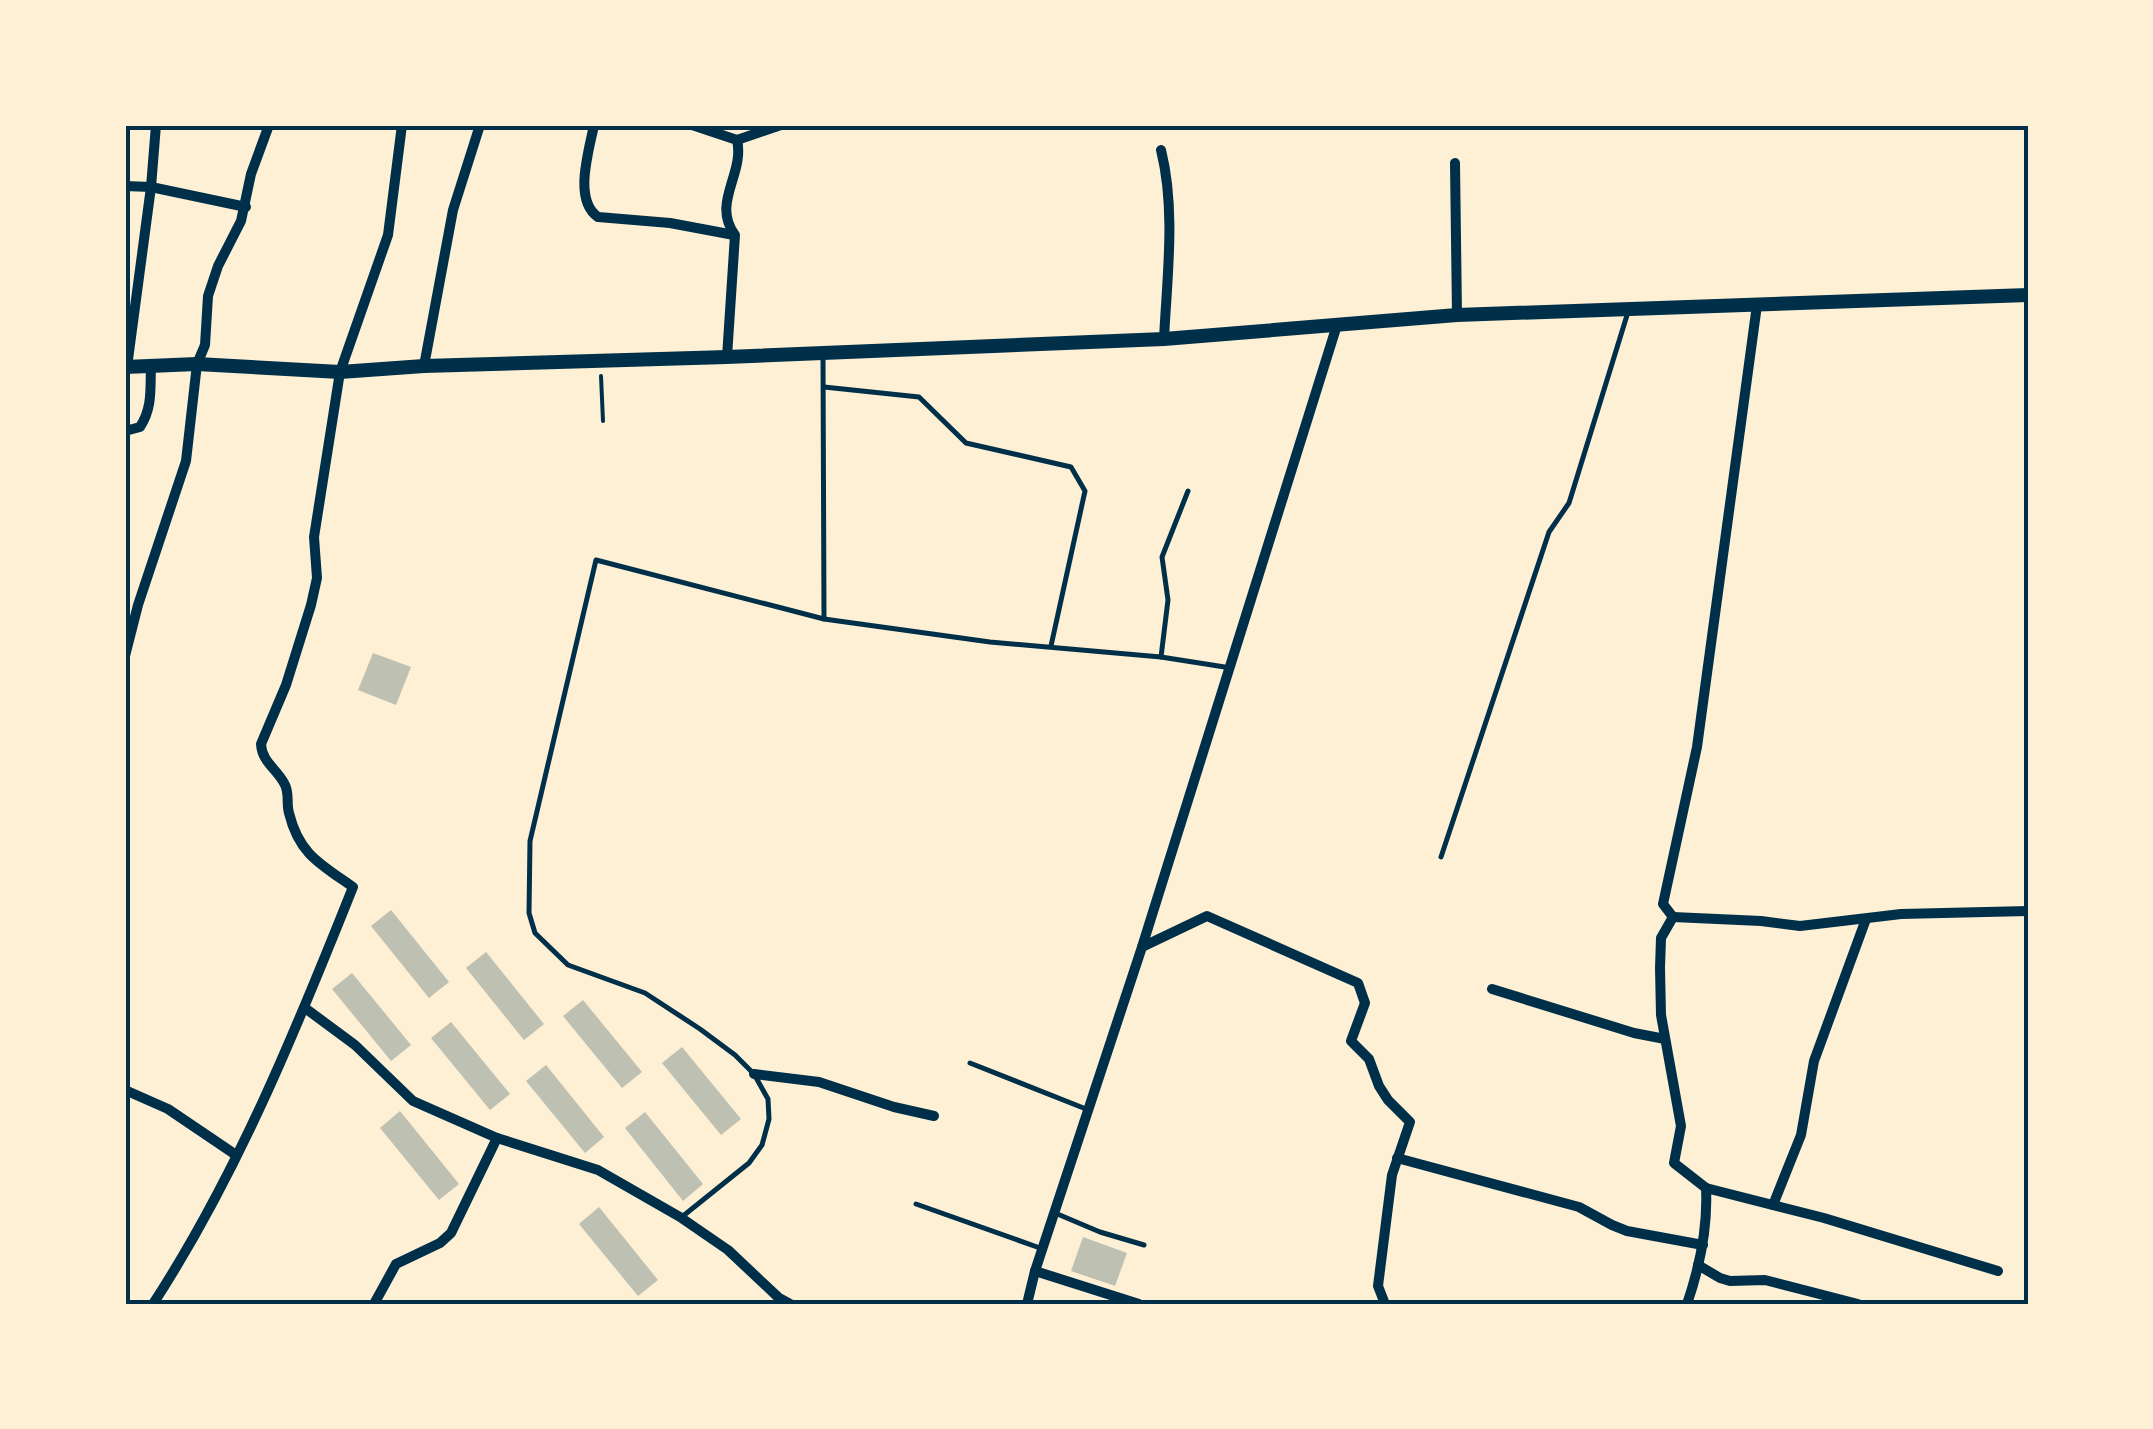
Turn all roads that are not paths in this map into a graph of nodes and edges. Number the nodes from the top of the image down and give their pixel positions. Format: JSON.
{"nodes":[{"id":1,"x":154,"y":125,"type":"edge"},
{"id":2,"x":269,"y":125,"type":"edge"},
{"id":3,"x":402,"y":125,"type":"edge"},
{"id":4,"x":480,"y":125,"type":"edge"},
{"id":5,"x":594,"y":125,"type":"edge"},
{"id":6,"x":692,"y":125,"type":"edge"},
{"id":7,"x":781,"y":125,"type":"edge"},
{"id":8,"x":737,"y":140,"type":"junction"},
{"id":9,"x":1161,"y":150,"type":"dead end"},
{"id":10,"x":1455,"y":163,"type":"dead end"},
{"id":11,"x":125,"y":186,"type":"edge"},
{"id":12,"x":150,"y":187,"type":"junction"},
{"id":13,"x":246,"y":207,"type":"junction"},
{"id":14,"x":735,"y":235,"type":"junction"},
{"id":15,"x":2028,"y":295,"type":"edge"},
{"id":16,"x":1757,"y":306,"type":"junction"},
{"id":17,"x":1628,"y":310,"type":"junction"},
{"id":18,"x":1456,"y":315,"type":"junction"},
{"id":19,"x":1337,"y":325,"type":"junction"},
{"id":20,"x":1164,"y":339,"type":"junction"},
{"id":21,"x":822,"y":353,"type":"junction"},
{"id":22,"x":727,"y":357,"type":"junction"},
{"id":23,"x":197,"y":364,"type":"junction"},
{"id":24,"x":151,"y":365,"type":"junction"},
{"id":25,"x":424,"y":366,"type":"junction"},
{"id":26,"x":126,"y":367,"type":"edge"},
{"id":27,"x":340,"y":372,"type":"junction"},
{"id":28,"x":824,"y":387,"type":"junction"},
{"id":29,"x":125,"y":431,"type":"edge"},
{"id":30,"x":1188,"y":491,"type":"dead end"},
{"id":31,"x":824,"y":619,"type":"junction"},
{"id":32,"x":1051,"y":646,"type":"junction"},
{"id":33,"x":126,"y":648,"type":"edge"},
{"id":34,"x":1161,"y":658,"type":"junction"},
{"id":35,"x":1230,"y":668,"type":"junction"},
{"id":36,"x":1441,"y":857,"type":"dead end"},
{"id":37,"x":2028,"y":910,"type":"edge"},
{"id":38,"x":1673,"y":917,"type":"junction"},
{"id":39,"x":1866,"y":919,"type":"junction"},
{"id":40,"x":1142,"y":947,"type":"junction"},
{"id":41,"x":1492,"y":989,"type":"dead end"},
{"id":42,"x":305,"y":1008,"type":"junction"},
{"id":43,"x":1665,"y":1039,"type":"junction"},
{"id":44,"x":970,"y":1063,"type":"dead end"},
{"id":45,"x":754,"y":1074,"type":"junction"},
{"id":46,"x":125,"y":1090,"type":"edge"},
{"id":47,"x":1089,"y":1110,"type":"junction"},
{"id":48,"x":934,"y":1116,"type":"dead end"},
{"id":49,"x":498,"y":1138,"type":"junction"},
{"id":50,"x":236,"y":1155,"type":"junction"},
{"id":51,"x":1397,"y":1158,"type":"junction"},
{"id":52,"x":1706,"y":1188,"type":"junction"},
{"id":53,"x":916,"y":1204,"type":"dead end"},
{"id":54,"x":1773,"y":1205,"type":"junction"},
{"id":55,"x":1054,"y":1213,"type":"junction"},
{"id":56,"x":680,"y":1218,"type":"junction"},
{"id":57,"x":1144,"y":1245,"type":"dead end"},
{"id":58,"x":1703,"y":1245,"type":"junction"},
{"id":59,"x":1043,"y":1249,"type":"junction"},
{"id":60,"x":1698,"y":1265,"type":"junction"},
{"id":61,"x":1998,"y":1270,"type":"dead end"},
{"id":62,"x":1035,"y":1272,"type":"junction"},
{"id":63,"x":153,"y":1304,"type":"edge"},
{"id":64,"x":374,"y":1304,"type":"edge"},
{"id":65,"x":790,"y":1304,"type":"edge"},
{"id":66,"x":1027,"y":1304,"type":"edge"},
{"id":67,"x":1139,"y":1304,"type":"edge"},
{"id":68,"x":1385,"y":1304,"type":"edge"},
{"id":69,"x":1687,"y":1304,"type":"edge"},
{"id":70,"x":1858,"y":1304,"type":"edge"}],
"edges":[{"from":1,"to":12,"type":"street"},
{"from":2,"to":13,"type":"street"},
{"from":3,"to":27,"type":"street"},
{"from":4,"to":25,"type":"street"},
{"from":5,"to":14,"type":"street"},
{"from":6,"to":8,"type":"street"},
{"from":7,"to":8,"type":"street"},
{"from":8,"to":14,"type":"street"},
{"from":9,"to":20,"type":"street"},
{"from":10,"to":18,"type":"street"},
{"from":11,"to":12,"type":"street"},
{"from":12,"to":13,"type":"street"},
{"from":12,"to":26,"type":"street"},
{"from":13,"to":23,"type":"street"},
{"from":14,"to":22,"type":"street"},
{"from":15,"to":16,"type":"street"},
{"from":16,"to":17,"type":"street"},
{"from":16,"to":38,"type":"street"},
{"from":17,"to":18,"type":"street"},
{"from":17,"to":36,"type":"lane"},
{"from":18,"to":19,"type":"street"},
{"from":19,"to":20,"type":"street"},
{"from":19,"to":35,"type":"street"},
{"from":20,"to":21,"type":"street"},
{"from":21,"to":22,"type":"street"},
{"from":21,"to":28,"type":"lane"},
{"from":22,"to":25,"type":"street"},
{"from":23,"to":24,"type":"street"},
{"from":23,"to":27,"type":"street"},
{"from":23,"to":33,"type":"street"},
{"from":24,"to":26,"type":"street"},
{"from":24,"to":29,"type":"street"},
{"from":25,"to":27,"type":"street"},
{"from":27,"to":42,"type":"street"},
{"from":28,"to":31,"type":"lane"},
{"from":28,"to":32,"type":"lane"},
{"from":30,"to":34,"type":"lane"},
{"from":31,"to":32,"type":"lane"},
{"from":31,"to":45,"type":"lane"},
{"from":32,"to":34,"type":"lane"},
{"from":34,"to":35,"type":"lane"},
{"from":35,"to":40,"type":"street"},
{"from":37,"to":39,"type":"street"},
{"from":38,"to":39,"type":"street"},
{"from":38,"to":43,"type":"street"},
{"from":39,"to":54,"type":"street"},
{"from":40,"to":47,"type":"street"},
{"from":40,"to":51,"type":"street"},
{"from":41,"to":43,"type":"street"},
{"from":42,"to":49,"type":"street"},
{"from":42,"to":50,"type":"street"},
{"from":43,"to":52,"type":"street"},
{"from":44,"to":47,"type":"lane"},
{"from":45,"to":48,"type":"street"},
{"from":45,"to":56,"type":"lane"},
{"from":46,"to":50,"type":"street"},
{"from":47,"to":55,"type":"street"},
{"from":49,"to":56,"type":"street"},
{"from":49,"to":64,"type":"street"},
{"from":50,"to":63,"type":"street"},
{"from":51,"to":58,"type":"street"},
{"from":51,"to":68,"type":"street"},
{"from":52,"to":54,"type":"street"},
{"from":52,"to":58,"type":"street"},
{"from":53,"to":59,"type":"lane"},
{"from":54,"to":61,"type":"street"},
{"from":55,"to":57,"type":"lane"},
{"from":55,"to":59,"type":"street"},
{"from":56,"to":65,"type":"street"},
{"from":58,"to":60,"type":"street"},
{"from":59,"to":62,"type":"street"},
{"from":60,"to":69,"type":"street"},
{"from":60,"to":70,"type":"street"},
{"from":62,"to":66,"type":"street"},
{"from":62,"to":67,"type":"street"}]}
